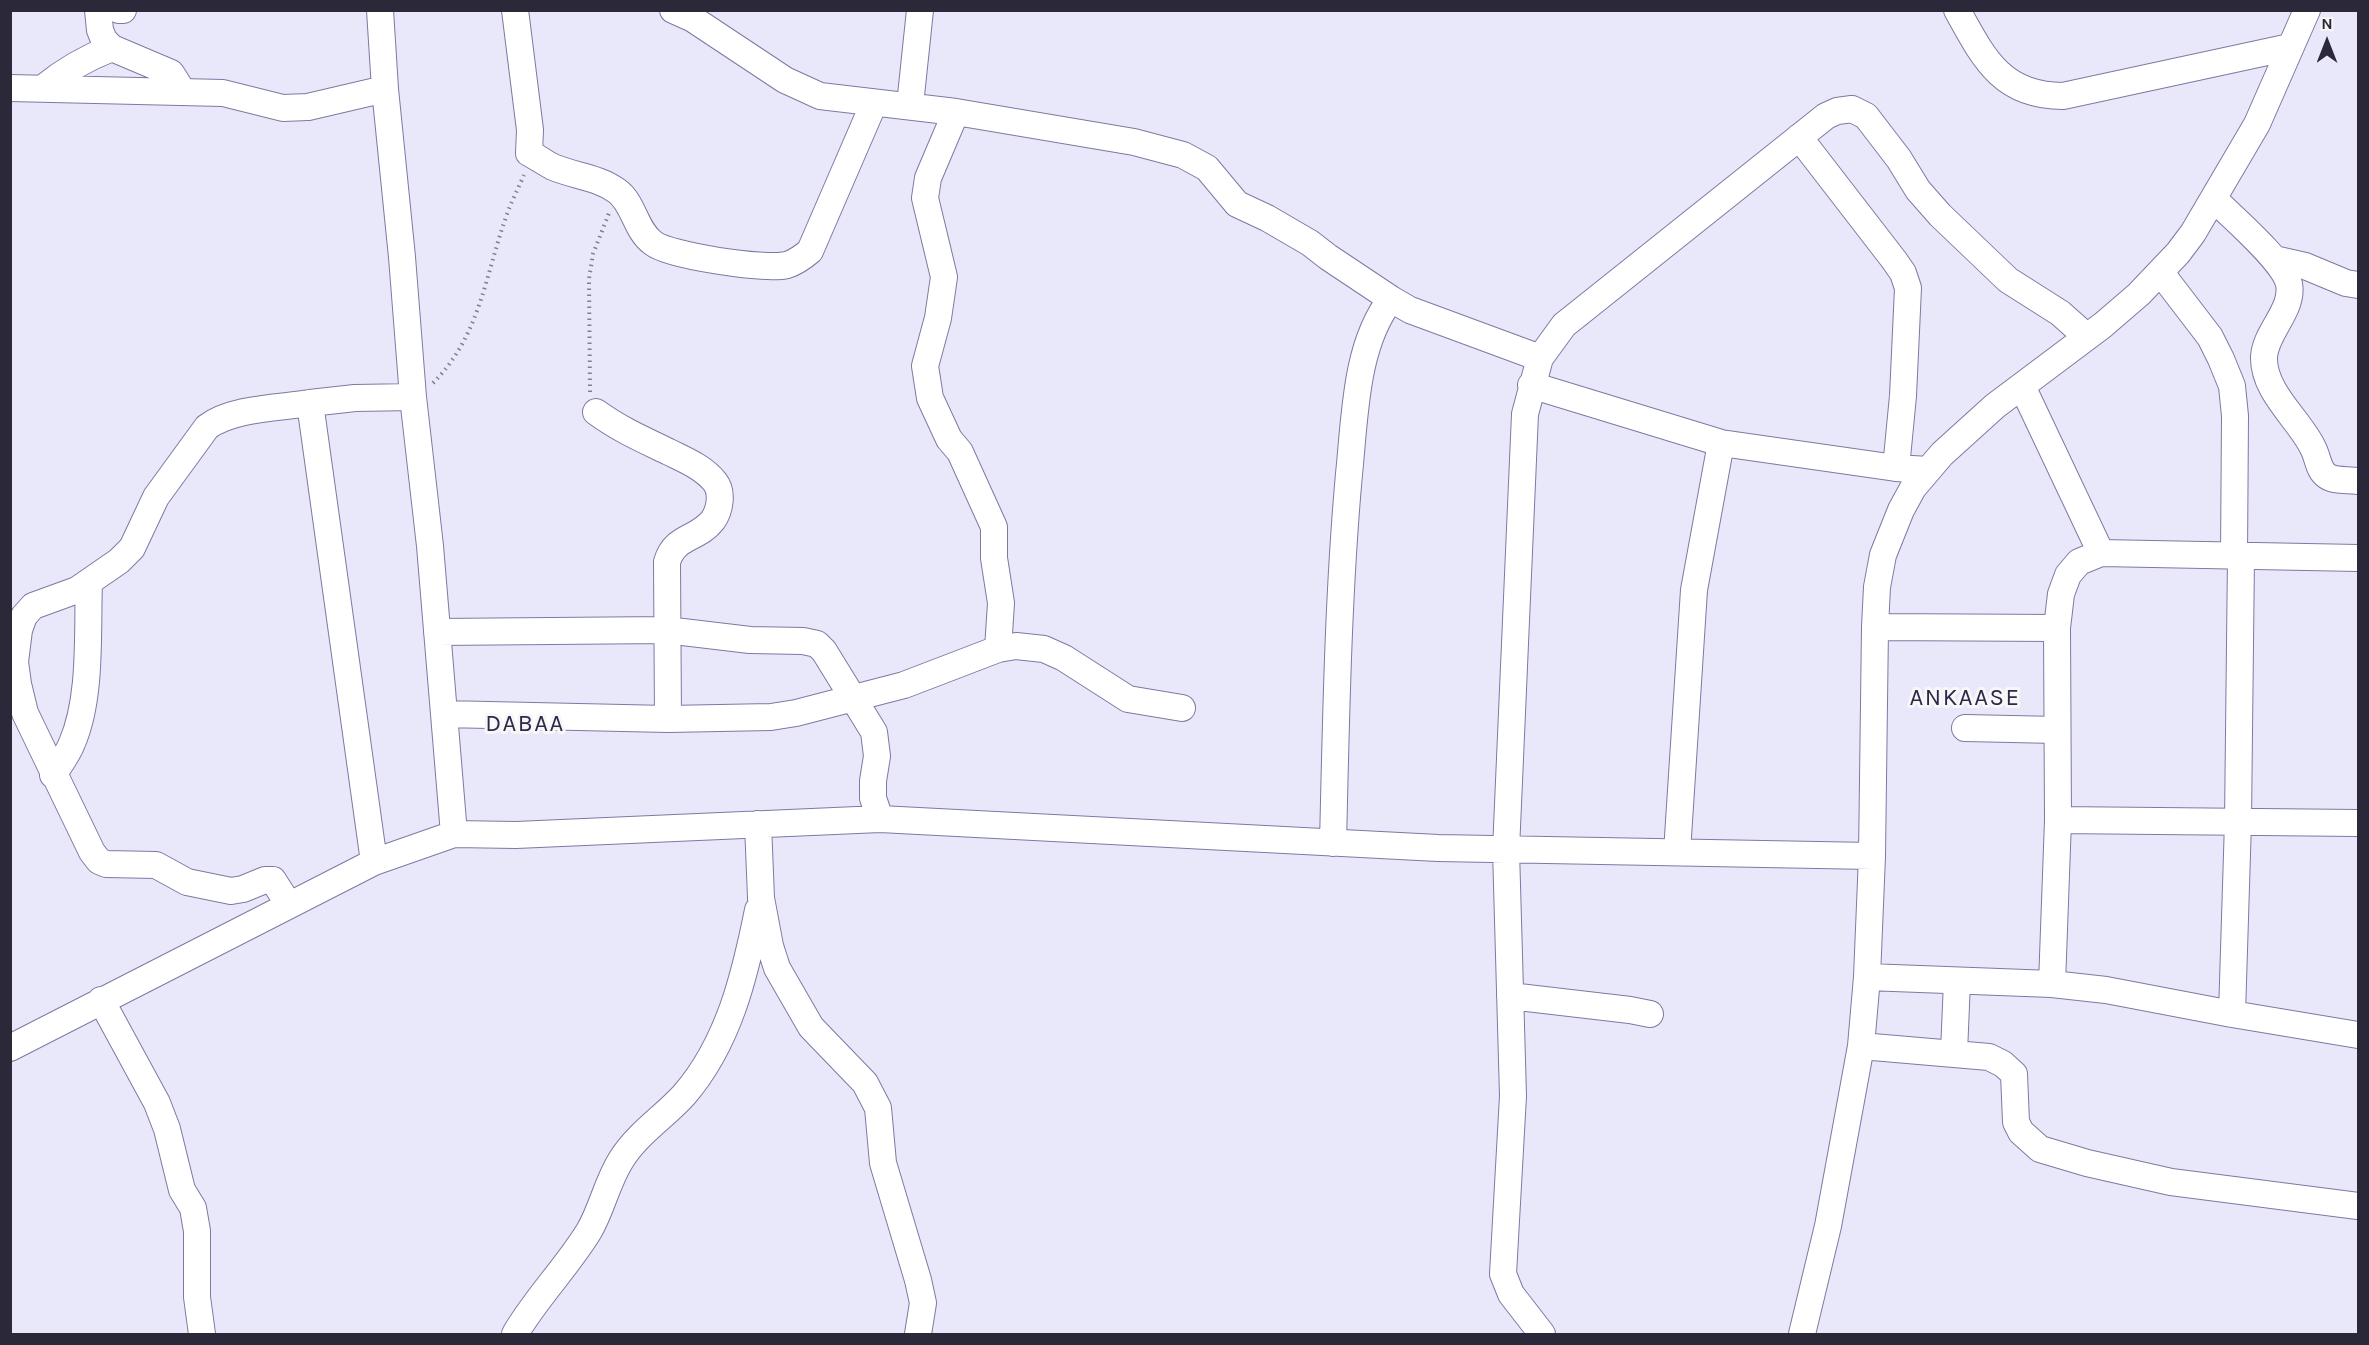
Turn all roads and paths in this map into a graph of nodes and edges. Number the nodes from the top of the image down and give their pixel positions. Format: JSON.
{"nodes":[{"id":1,"x":98,"y":10,"type":"edge"},
{"id":2,"x":380,"y":10,"type":"edge"},
{"id":3,"x":516,"y":10,"type":"edge"},
{"id":4,"x":673,"y":10,"type":"edge"},
{"id":5,"x":920,"y":10,"type":"edge"},
{"id":6,"x":1957,"y":10,"type":"edge"},
{"id":7,"x":2307,"y":10,"type":"edge"},
{"id":8,"x":2290,"y":46,"type":"junction"},
{"id":9,"x":112,"y":48,"type":"junction"},
{"id":10,"x":10,"y":88,"type":"edge"},
{"id":11,"x":43,"y":88,"type":"junction"},
{"id":12,"x":385,"y":89,"type":"junction"},
{"id":13,"x":183,"y":92,"type":"junction"},
{"id":14,"x":874,"y":103,"type":"junction"},
{"id":15,"x":910,"y":105,"type":"junction"},
{"id":16,"x":956,"y":112,"type":"junction"},
{"id":17,"x":1799,"y":137,"type":"junction"},
{"id":18,"x":529,"y":153,"type":"junction"},
{"id":19,"x":618,"y":192,"type":"junction"},
{"id":20,"x":2214,"y":199,"type":"junction"},
{"id":21,"x":2274,"y":259,"type":"junction"},
{"id":22,"x":2161,"y":273,"type":"junction"},
{"id":23,"x":2358,"y":285,"type":"edge"},
{"id":24,"x":1391,"y":299,"type":"junction"},
{"id":25,"x":2087,"y":337,"type":"junction"},
{"id":26,"x":1540,"y":358,"type":"junction"},
{"id":27,"x":1531,"y":385,"type":"junction"},
{"id":28,"x":2022,"y":386,"type":"junction"},
{"id":29,"x":414,"y":398,"type":"junction"},
{"id":30,"x":310,"y":403,"type":"junction"},
{"id":31,"x":596,"y":412,"type":"joint"},
{"id":32,"x":1721,"y":443,"type":"junction"},
{"id":33,"x":1896,"y":468,"type":"junction"},
{"id":34,"x":1928,"y":470,"type":"junction"},
{"id":35,"x":2358,"y":481,"type":"edge"},
{"id":36,"x":2101,"y":553,"type":"junction"},
{"id":37,"x":2237,"y":556,"type":"junction"},
{"id":38,"x":2358,"y":558,"type":"edge"},
{"id":39,"x":89,"y":583,"type":"junction"},
{"id":40,"x":1875,"y":627,"type":"junction"},
{"id":41,"x":2056,"y":628,"type":"junction"},
{"id":42,"x":666,"y":630,"type":"junction"},
{"id":43,"x":437,"y":632,"type":"junction"},
{"id":44,"x":998,"y":649,"type":"junction"},
{"id":45,"x":852,"y":699,"type":"junction"},
{"id":46,"x":1182,"y":708,"type":"dead end"},
{"id":47,"x":444,"y":714,"type":"junction"},
{"id":48,"x":668,"y":719,"type":"junction"},
{"id":49,"x":1965,"y":728,"type":"dead end"},
{"id":50,"x":2057,"y":730,"type":"junction"},
{"id":51,"x":54,"y":775,"type":"junction"},
{"id":52,"x":880,"y":819,"type":"junction"},
{"id":53,"x":2058,"y":820,"type":"junction"},
{"id":54,"x":2238,"y":822,"type":"junction"},
{"id":55,"x":2358,"y":823,"type":"edge"},
{"id":56,"x":758,"y":824,"type":"junction"},
{"id":57,"x":454,"y":834,"type":"junction"},
{"id":58,"x":1333,"y":843,"type":"junction"},
{"id":59,"x":1506,"y":850,"type":"junction"},
{"id":60,"x":1677,"y":852,"type":"junction"},
{"id":61,"x":1872,"y":856,"type":"junction"},
{"id":62,"x":374,"y":862,"type":"junction"},
{"id":63,"x":761,"y":898,"type":"junction"},
{"id":64,"x":289,"y":905,"type":"junction"},
{"id":65,"x":1867,"y":977,"type":"junction"},
{"id":66,"x":1957,"y":981,"type":"junction"},
{"id":67,"x":2052,"y":984,"type":"junction"},
{"id":68,"x":1510,"y":996,"type":"junction"},
{"id":69,"x":101,"y":1000,"type":"junction"},
{"id":70,"x":1650,"y":1014,"type":"dead end"},
{"id":71,"x":2232,"y":1014,"type":"junction"},
{"id":72,"x":2358,"y":1035,"type":"edge"},
{"id":73,"x":1862,"y":1046,"type":"junction"},
{"id":74,"x":10,"y":1048,"type":"edge"},
{"id":75,"x":1954,"y":1053,"type":"junction"},
{"id":76,"x":2358,"y":1206,"type":"edge"},
{"id":77,"x":202,"y":1335,"type":"edge"},
{"id":78,"x":515,"y":1335,"type":"edge"},
{"id":79,"x":918,"y":1335,"type":"edge"},
{"id":80,"x":1542,"y":1335,"type":"edge"},
{"id":81,"x":1802,"y":1335,"type":"edge"}],
"edges":[{"from":1,"to":9,"type":"street"},
{"from":2,"to":12,"type":"street"},
{"from":3,"to":18,"type":"street"},
{"from":4,"to":14,"type":"street"},
{"from":5,"to":15,"type":"street"},
{"from":6,"to":8,"type":"street"},
{"from":7,"to":8,"type":"street"},
{"from":8,"to":20,"type":"street"},
{"from":9,"to":11,"type":"street"},
{"from":9,"to":13,"type":"street"},
{"from":10,"to":11,"type":"street"},
{"from":11,"to":13,"type":"street"},
{"from":12,"to":13,"type":"street"},
{"from":12,"to":29,"type":"street"},
{"from":14,"to":15,"type":"street"},
{"from":14,"to":19,"type":"street"},
{"from":15,"to":16,"type":"street"},
{"from":16,"to":24,"type":"street"},
{"from":16,"to":44,"type":"street"},
{"from":17,"to":25,"type":"street"},
{"from":17,"to":26,"type":"street"},
{"from":17,"to":33,"type":"street"},
{"from":18,"to":19,"type":"street"},
{"from":18,"to":29,"type":"path"},
{"from":19,"to":31,"type":"path"},
{"from":20,"to":21,"type":"street"},
{"from":20,"to":22,"type":"street"},
{"from":21,"to":23,"type":"street"},
{"from":21,"to":35,"type":"street"},
{"from":22,"to":25,"type":"street"},
{"from":22,"to":37,"type":"street"},
{"from":24,"to":26,"type":"street"},
{"from":24,"to":58,"type":"street"},
{"from":25,"to":28,"type":"street"},
{"from":26,"to":27,"type":"street"},
{"from":27,"to":32,"type":"street"},
{"from":27,"to":59,"type":"street"},
{"from":28,"to":34,"type":"street"},
{"from":28,"to":36,"type":"street"},
{"from":29,"to":30,"type":"street"},
{"from":29,"to":43,"type":"street"},
{"from":30,"to":39,"type":"street"},
{"from":30,"to":62,"type":"street"},
{"from":31,"to":42,"type":"street"},
{"from":32,"to":33,"type":"street"},
{"from":32,"to":60,"type":"street"},
{"from":33,"to":34,"type":"street"},
{"from":34,"to":40,"type":"street"},
{"from":36,"to":37,"type":"street"},
{"from":36,"to":41,"type":"street"},
{"from":37,"to":38,"type":"street"},
{"from":37,"to":54,"type":"street"},
{"from":39,"to":51,"type":"street"},
{"from":39,"to":51,"type":"street"},
{"from":40,"to":41,"type":"street"},
{"from":40,"to":61,"type":"street"},
{"from":41,"to":50,"type":"street"},
{"from":42,"to":43,"type":"street"},
{"from":42,"to":45,"type":"street"},
{"from":42,"to":48,"type":"street"},
{"from":43,"to":47,"type":"street"},
{"from":44,"to":45,"type":"street"},
{"from":44,"to":46,"type":"street"},
{"from":45,"to":48,"type":"street"},
{"from":45,"to":52,"type":"street"},
{"from":47,"to":48,"type":"street"},
{"from":47,"to":57,"type":"street"},
{"from":49,"to":50,"type":"street"},
{"from":50,"to":53,"type":"street"},
{"from":51,"to":64,"type":"street"},
{"from":52,"to":56,"type":"street"},
{"from":52,"to":58,"type":"street"},
{"from":53,"to":54,"type":"street"},
{"from":53,"to":67,"type":"street"},
{"from":54,"to":55,"type":"street"},
{"from":54,"to":71,"type":"street"},
{"from":56,"to":57,"type":"street"},
{"from":56,"to":63,"type":"street"},
{"from":57,"to":62,"type":"street"},
{"from":58,"to":59,"type":"street"},
{"from":59,"to":60,"type":"street"},
{"from":59,"to":68,"type":"street"},
{"from":60,"to":61,"type":"street"},
{"from":61,"to":65,"type":"street"},
{"from":62,"to":64,"type":"street"},
{"from":63,"to":78,"type":"street"},
{"from":63,"to":79,"type":"street"},
{"from":64,"to":69,"type":"street"},
{"from":65,"to":66,"type":"street"},
{"from":65,"to":73,"type":"street"},
{"from":66,"to":67,"type":"street"},
{"from":66,"to":75,"type":"street"},
{"from":67,"to":71,"type":"street"},
{"from":68,"to":70,"type":"street"},
{"from":68,"to":80,"type":"street"},
{"from":69,"to":74,"type":"street"},
{"from":69,"to":77,"type":"street"},
{"from":71,"to":72,"type":"street"},
{"from":73,"to":75,"type":"street"},
{"from":73,"to":81,"type":"street"},
{"from":75,"to":76,"type":"street"}]}
